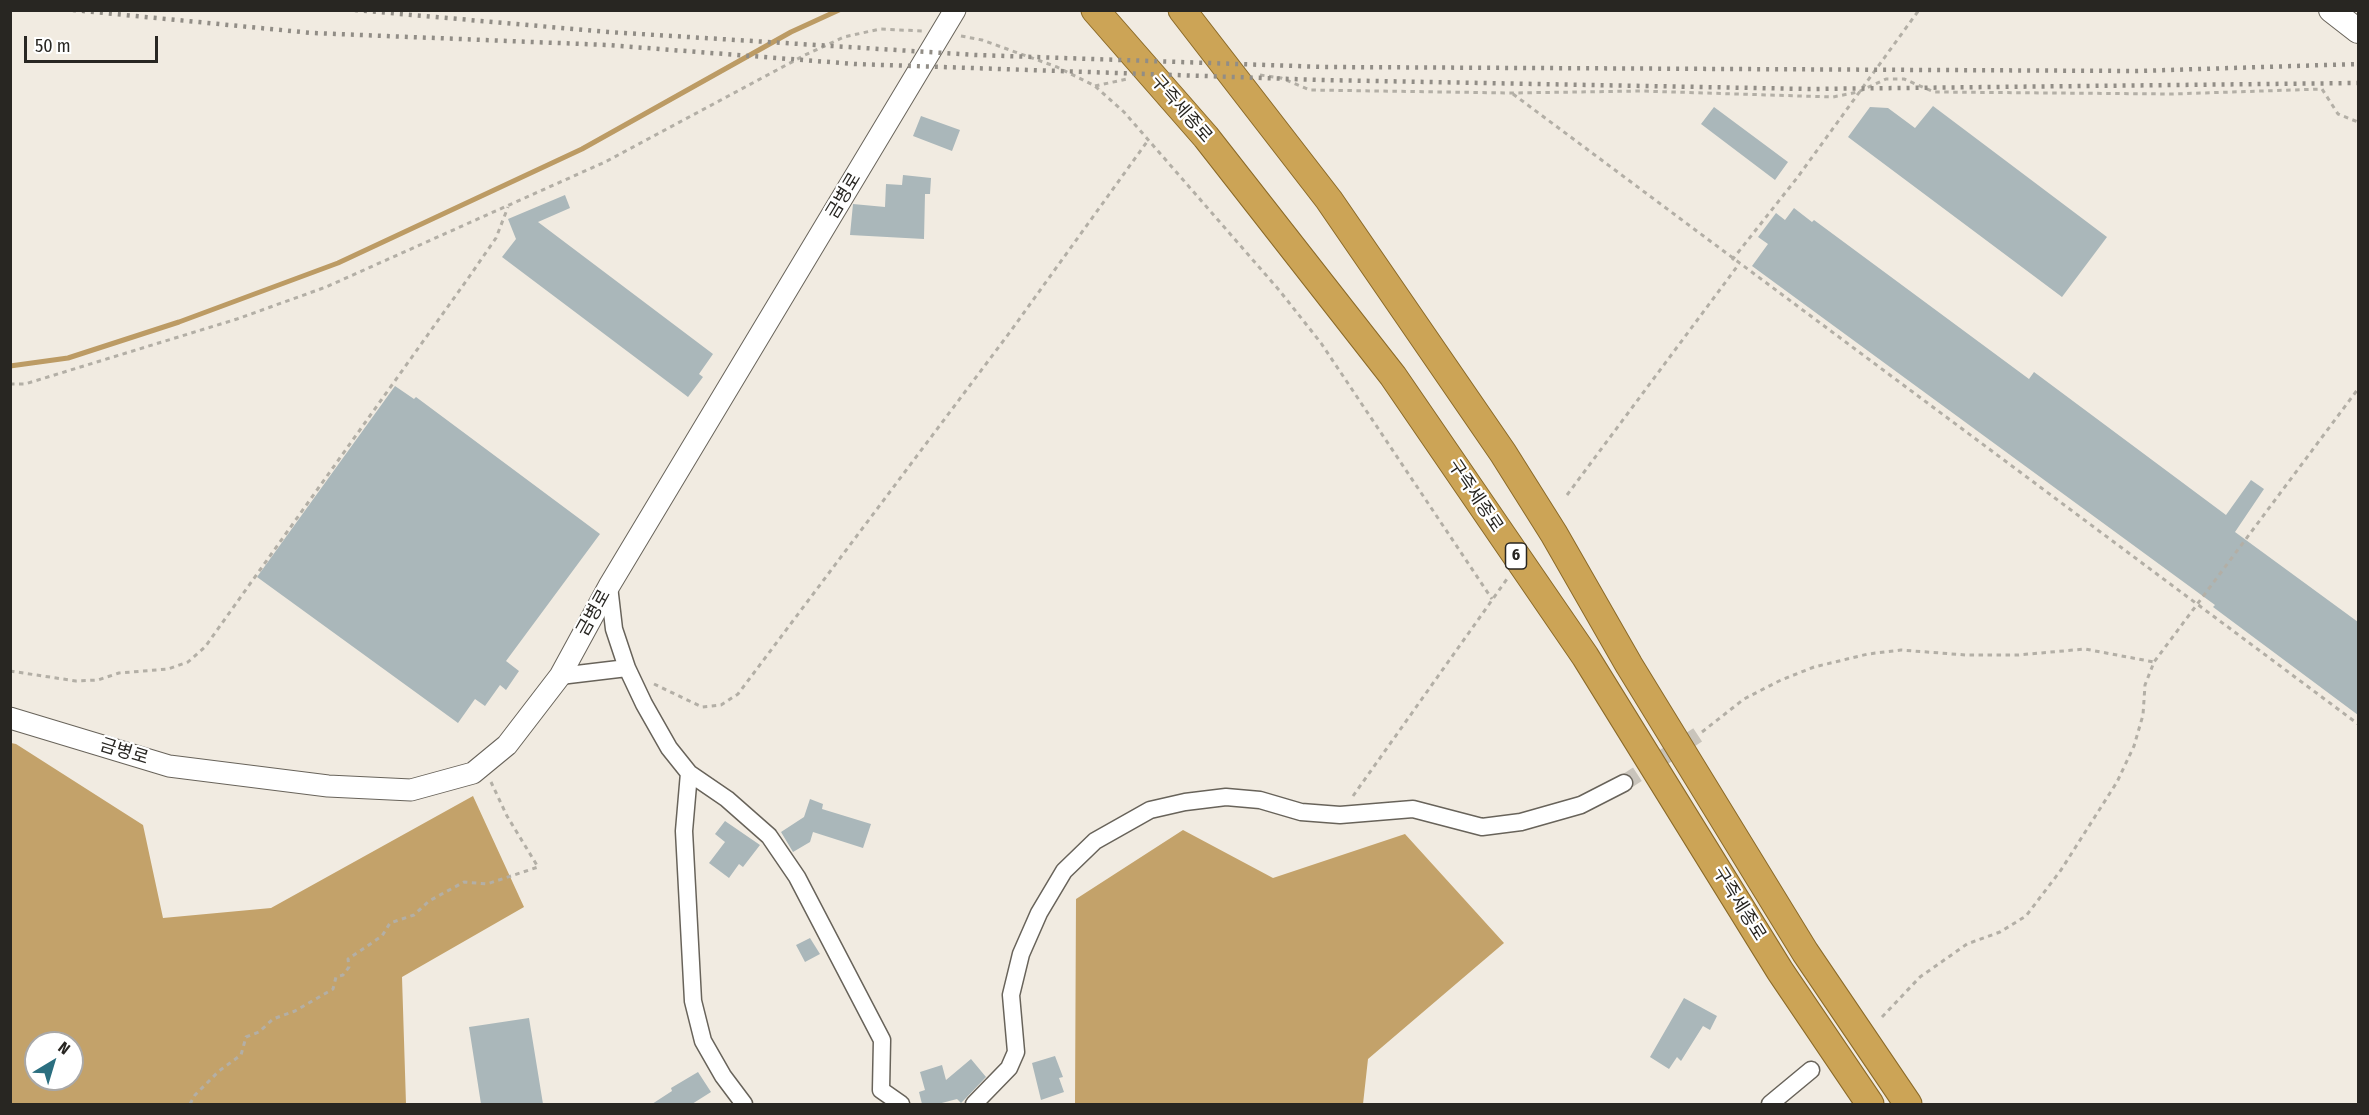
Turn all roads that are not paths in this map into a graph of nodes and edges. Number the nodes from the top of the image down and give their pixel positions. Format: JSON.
{"nodes":[{"id":1,"x":954,"y":10,"type":"edge"},
{"id":2,"x":1095,"y":10,"type":"edge"},
{"id":3,"x":2331,"y":10,"type":"edge"},
{"id":4,"x":1187,"y":17,"type":"edge"},
{"id":5,"x":2358,"y":31,"type":"edge"},
{"id":6,"x":609,"y":586,"type":"junction"},
{"id":7,"x":627,"y":668,"type":"junction"},
{"id":8,"x":560,"y":676,"type":"junction"},
{"id":9,"x":10,"y":718,"type":"edge"},
{"id":10,"x":689,"y":773,"type":"junction"},
{"id":11,"x":1624,"y":783,"type":"tunnel mouth"},
{"id":12,"x":1811,"y":1070,"type":"dead end"},
{"id":13,"x":744,"y":1104,"type":"edge"},
{"id":14,"x":901,"y":1104,"type":"edge"},
{"id":15,"x":974,"y":1104,"type":"edge"},
{"id":16,"x":1770,"y":1104,"type":"edge"},
{"id":17,"x":1870,"y":1104,"type":"edge"},
{"id":18,"x":1908,"y":1104,"type":"edge"}],
"edges":[{"from":1,"to":6,"type":"street","name":"금병로"},
{"from":2,"to":17,"type":"highway","name":"구즉세종로","number":"6"},
{"from":3,"to":5,"type":"main road"},
{"from":4,"to":18,"type":"highway","name":"구즉세종로"},
{"from":6,"to":7,"type":"street"},
{"from":6,"to":8,"type":"street","name":"금병로"},
{"from":7,"to":8,"type":"street"},
{"from":7,"to":10,"type":"street"},
{"from":8,"to":9,"type":"street","name":"금병로"},
{"from":10,"to":13,"type":"street"},
{"from":10,"to":14,"type":"street"},
{"from":11,"to":15,"type":"street"},
{"from":12,"to":16,"type":"street"}]}
